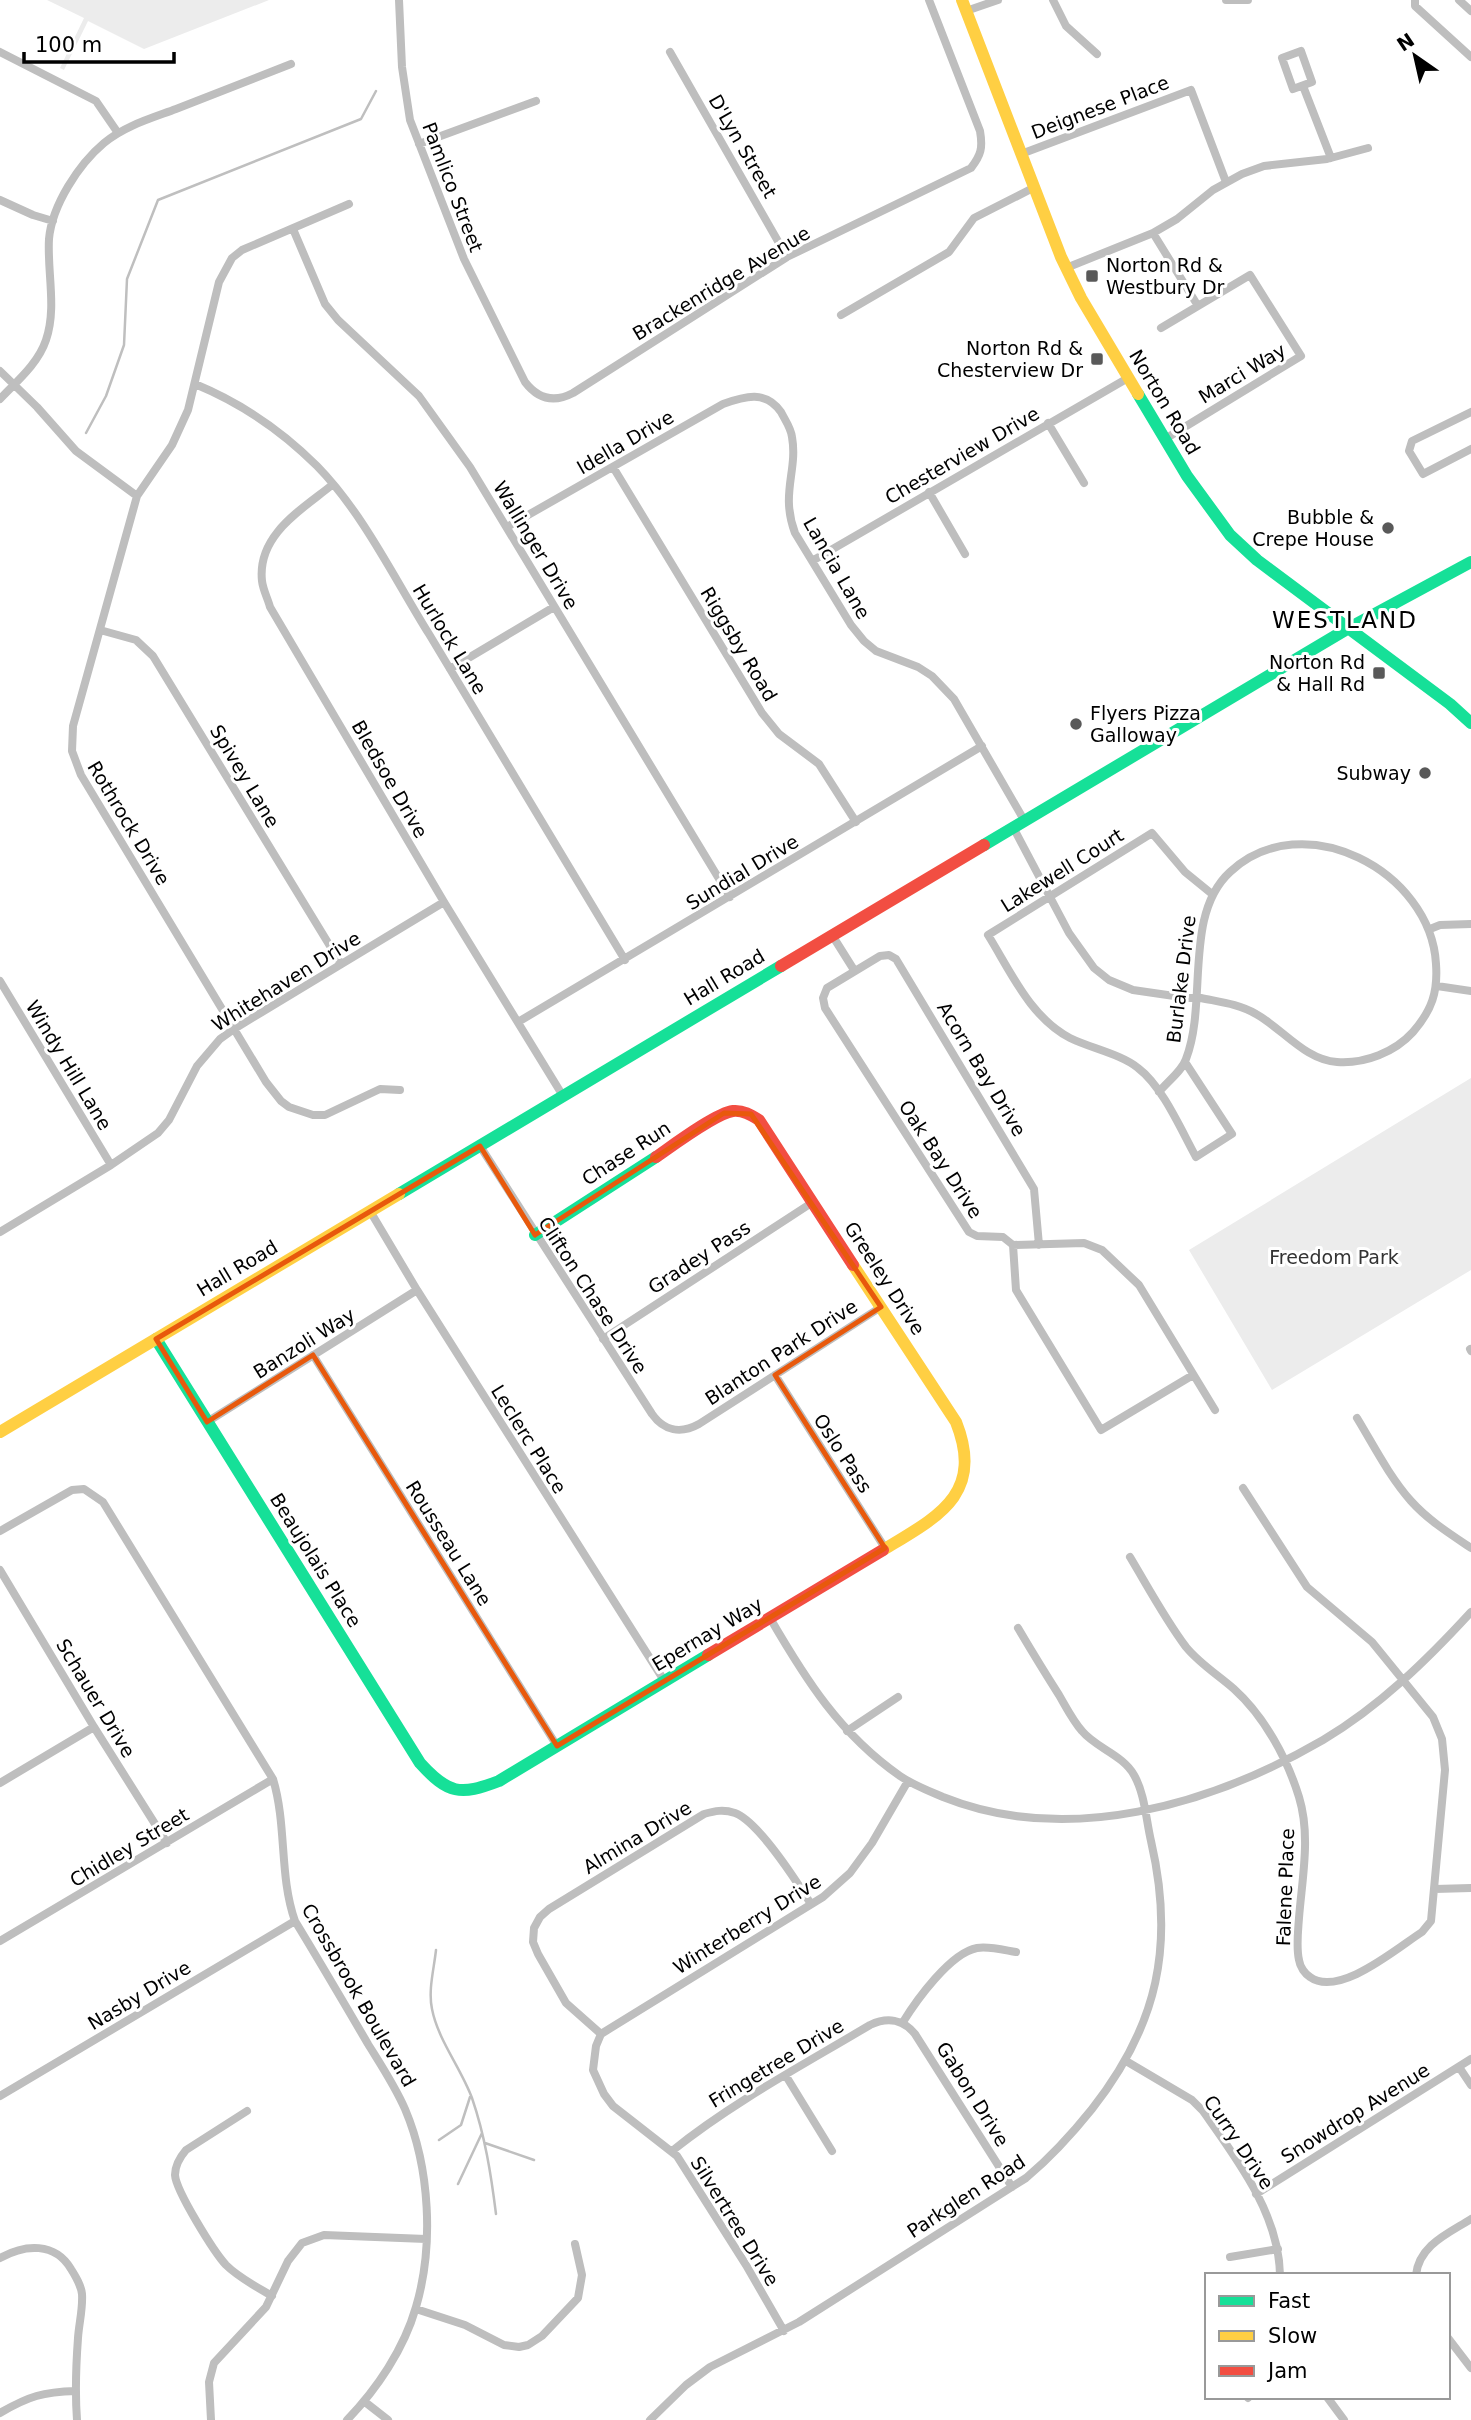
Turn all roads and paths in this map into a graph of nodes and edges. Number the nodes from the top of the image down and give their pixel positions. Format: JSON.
{"nodes":[{"id":1,"x":399,"y":0,"type":"edge"},
{"id":2,"x":929,"y":0,"type":"edge"},
{"id":3,"x":998,"y":0,"type":"edge"},
{"id":4,"x":1053,"y":0,"type":"edge"},
{"id":5,"x":1226,"y":0,"type":"edge"},
{"id":6,"x":1248,"y":0,"type":"edge"},
{"id":7,"x":1415,"y":0,"type":"edge"},
{"id":8,"x":1460,"y":0,"type":"edge"},
{"id":9,"x":964,"y":6,"type":"edge"},
{"id":10,"x":1471,"y":11,"type":"edge"},
{"id":11,"x":0,"y":52,"type":"edge"},
{"id":12,"x":670,"y":52,"type":"dead end"},
{"id":13,"x":1097,"y":54,"type":"dead end"},
{"id":14,"x":1471,"y":57,"type":"edge"},
{"id":15,"x":291,"y":64,"type":"dead end"},
{"id":16,"x":1303,"y":86,"type":"junction"},
{"id":17,"x":536,"y":101,"type":"dead end"},
{"id":18,"x":118,"y":133,"type":"junction"},
{"id":19,"x":419,"y":144,"type":"junction"},
{"id":20,"x":1368,"y":148,"type":"dead end"},
{"id":21,"x":1021,"y":155,"type":"junction"},
{"id":22,"x":1331,"y":159,"type":"junction"},
{"id":23,"x":1226,"y":182,"type":"junction"},
{"id":24,"x":1033,"y":188,"type":"junction"},
{"id":25,"x":0,"y":200,"type":"edge"},
{"id":26,"x":349,"y":204,"type":"dead end"},
{"id":27,"x":53,"y":221,"type":"junction"},
{"id":28,"x":293,"y":229,"type":"junction"},
{"id":29,"x":1153,"y":233,"type":"junction"},
{"id":30,"x":788,"y":257,"type":"junction"},
{"id":31,"x":1066,"y":268,"type":"junction"},
{"id":32,"x":1198,"y":306,"type":"junction"},
{"id":33,"x":841,"y":315,"type":"dead end"},
{"id":34,"x":1161,"y":328,"type":"dead end"},
{"id":35,"x":0,"y":371,"type":"edge"},
{"id":36,"x":521,"y":374,"type":"joint"},
{"id":37,"x":1128,"y":378,"type":"junction"},
{"id":38,"x":195,"y":383,"type":"junction"},
{"id":39,"x":14,"y":384,"type":"junction"},
{"id":40,"x":762,"y":396,"type":"joint"},
{"id":41,"x":0,"y":399,"type":"edge"},
{"id":42,"x":1471,"y":412,"type":"edge"},
{"id":43,"x":1048,"y":423,"type":"junction"},
{"id":44,"x":1165,"y":439,"type":"junction"},
{"id":45,"x":1471,"y":449,"type":"edge"},
{"id":46,"x":613,"y":467,"type":"junction"},
{"id":47,"x":1084,"y":483,"type":"dead end"},
{"id":48,"x":332,"y":485,"type":"junction"},
{"id":49,"x":929,"y":492,"type":"junction"},
{"id":50,"x":137,"y":496,"type":"junction"},
{"id":51,"x":507,"y":527,"type":"junction"},
{"id":52,"x":965,"y":554,"type":"dead end"},
{"id":53,"x":813,"y":561,"type":"junction"},
{"id":54,"x":1471,"y":562,"type":"edge"},
{"id":55,"x":554,"y":607,"type":"junction"},
{"id":56,"x":1347,"y":629,"type":"junction"},
{"id":57,"x":100,"y":630,"type":"junction"},
{"id":58,"x":450,"y":669,"type":"junction"},
{"id":59,"x":1471,"y":723,"type":"edge"},
{"id":60,"x":982,"y":746,"type":"junction"},
{"id":61,"x":856,"y":822,"type":"junction"},
{"id":62,"x":1019,"y":824,"type":"junction"},
{"id":63,"x":1212,"y":894,"type":"junction"},
{"id":64,"x":1051,"y":896,"type":"junction"},
{"id":65,"x":730,"y":897,"type":"junction"},
{"id":66,"x":444,"y":902,"type":"junction"},
{"id":67,"x":1471,"y":923,"type":"edge"},
{"id":68,"x":1430,"y":929,"type":"junction"},
{"id":69,"x":832,"y":935,"type":"junction"},
{"id":70,"x":625,"y":960,"type":"junction"},
{"id":71,"x":341,"y":964,"type":"junction"},
{"id":72,"x":854,"y":970,"type":"junction"},
{"id":73,"x":0,"y":981,"type":"edge"},
{"id":74,"x":1437,"y":986,"type":"junction"},
{"id":75,"x":1471,"y":991,"type":"edge"},
{"id":76,"x":1196,"y":998,"type":"junction"},
{"id":77,"x":518,"y":1022,"type":"junction"},
{"id":78,"x":234,"y":1028,"type":"junction"},
{"id":79,"x":1185,"y":1062,"type":"junction"},
{"id":80,"x":400,"y":1090,"type":"dead end"},
{"id":81,"x":1159,"y":1092,"type":"junction"},
{"id":82,"x":563,"y":1096,"type":"junction"},
{"id":83,"x":740,"y":1110,"type":"joint"},
{"id":84,"x":480,"y":1146,"type":"junction"},
{"id":85,"x":111,"y":1165,"type":"junction"},
{"id":86,"x":813,"y":1202,"type":"junction"},
{"id":87,"x":370,"y":1211,"type":"junction"},
{"id":88,"x":0,"y":1232,"type":"edge"},
{"id":89,"x":535,"y":1235,"type":"junction"},
{"id":90,"x":1013,"y":1245,"type":"junction"},
{"id":91,"x":1039,"y":1245,"type":"junction"},
{"id":92,"x":417,"y":1290,"type":"junction"},
{"id":93,"x":881,"y":1307,"type":"junction"},
{"id":94,"x":156,"y":1339,"type":"junction"},
{"id":95,"x":603,"y":1339,"type":"junction"},
{"id":96,"x":313,"y":1355,"type":"junction"},
{"id":97,"x":775,"y":1375,"type":"junction"},
{"id":98,"x":1193,"y":1375,"type":"junction"},
{"id":99,"x":1214,"y":1410,"type":"dead end"},
{"id":100,"x":1357,"y":1418,"type":"dead end"},
{"id":101,"x":207,"y":1422,"type":"junction"},
{"id":102,"x":699,"y":1424,"type":"joint"},
{"id":103,"x":0,"y":1432,"type":"edge"},
{"id":104,"x":962,"y":1482,"type":"joint"},
{"id":105,"x":1243,"y":1488,"type":"dead end"},
{"id":106,"x":0,"y":1531,"type":"edge"},
{"id":107,"x":886,"y":1548,"type":"junction"},
{"id":108,"x":1471,"y":1548,"type":"edge"},
{"id":109,"x":1130,"y":1557,"type":"dead end"},
{"id":110,"x":0,"y":1570,"type":"edge"},
{"id":111,"x":1471,"y":1612,"type":"edge"},
{"id":112,"x":770,"y":1618,"type":"junction"},
{"id":113,"x":1017,"y":1628,"type":"dead end"},
{"id":114,"x":1404,"y":1679,"type":"junction"},
{"id":115,"x":664,"y":1682,"type":"junction"},
{"id":116,"x":898,"y":1697,"type":"dead end"},
{"id":117,"x":94,"y":1727,"type":"junction"},
{"id":118,"x":847,"y":1731,"type":"junction"},
{"id":119,"x":557,"y":1746,"type":"junction"},
{"id":120,"x":1283,"y":1761,"type":"junction"},
{"id":121,"x":273,"y":1779,"type":"junction"},
{"id":122,"x":908,"y":1781,"type":"junction"},
{"id":123,"x":0,"y":1783,"type":"edge"},
{"id":124,"x":454,"y":1792,"type":"joint"},
{"id":125,"x":1144,"y":1810,"type":"junction"},
{"id":126,"x":167,"y":1843,"type":"junction"},
{"id":127,"x":1471,"y":1888,"type":"edge"},
{"id":128,"x":1435,"y":1889,"type":"junction"},
{"id":129,"x":811,"y":1904,"type":"junction"},
{"id":130,"x":295,"y":1921,"type":"junction"},
{"id":131,"x":0,"y":1941,"type":"edge"},
{"id":132,"x":1016,"y":1952,"type":"dead end"},
{"id":133,"x":903,"y":2022,"type":"junction"},
{"id":134,"x":601,"y":2034,"type":"junction"},
{"id":135,"x":1471,"y":2059,"type":"edge"},
{"id":136,"x":1126,"y":2061,"type":"junction"},
{"id":137,"x":1459,"y":2067,"type":"junction"},
{"id":138,"x":786,"y":2076,"type":"junction"},
{"id":139,"x":1471,"y":2085,"type":"edge"},
{"id":140,"x":0,"y":2096,"type":"edge"},
{"id":141,"x":247,"y":2111,"type":"dead end"},
{"id":142,"x":672,"y":2151,"type":"junction"},
{"id":143,"x":832,"y":2151,"type":"dead end"},
{"id":144,"x":1012,"y":2187,"type":"junction"},
{"id":145,"x":1256,"y":2194,"type":"junction"},
{"id":146,"x":1471,"y":2219,"type":"edge"},
{"id":147,"x":426,"y":2239,"type":"junction"},
{"id":148,"x":575,"y":2244,"type":"dead end"},
{"id":149,"x":1278,"y":2249,"type":"junction"},
{"id":150,"x":1230,"y":2257,"type":"dead end"},
{"id":151,"x":0,"y":2258,"type":"edge"},
{"id":152,"x":1280,"y":2273,"type":"edge"},
{"id":153,"x":1416,"y":2273,"type":"edge"},
{"id":154,"x":272,"y":2296,"type":"junction"},
{"id":155,"x":416,"y":2309,"type":"junction"},
{"id":156,"x":784,"y":2331,"type":"junction"},
{"id":157,"x":1450,"y":2341,"type":"edge"},
{"id":158,"x":1471,"y":2368,"type":"edge"},
{"id":159,"x":76,"y":2391,"type":"junction"},
{"id":160,"x":1328,"y":2399,"type":"edge"},
{"id":161,"x":365,"y":2402,"type":"junction"},
{"id":162,"x":0,"y":2413,"type":"edge"},
{"id":163,"x":77,"y":2420,"type":"edge"},
{"id":164,"x":211,"y":2420,"type":"edge"},
{"id":165,"x":347,"y":2420,"type":"edge"},
{"id":166,"x":388,"y":2420,"type":"edge"},
{"id":167,"x":650,"y":2420,"type":"edge"},
{"id":168,"x":1344,"y":2420,"type":"edge"}],
"edges":[{"from":1,"to":19,"type":"street","name":"Pamlico Street"},
{"from":2,"to":30,"type":"street","name":"Brackenridge Avenue"},
{"from":3,"to":9,"type":"street"},
{"from":4,"to":13,"type":"street"},
{"from":5,"to":6,"type":"street"},
{"from":7,"to":14,"type":"street"},
{"from":8,"to":10,"type":"street"},
{"from":9,"to":21,"type":"street","name":"Norton Road"},
{"from":11,"to":18,"type":"street"},
{"from":12,"to":30,"type":"street","name":"D'Lyn Street"},
{"from":15,"to":18,"type":"street"},
{"from":16,"to":16,"type":"street"},
{"from":16,"to":22,"type":"street"},
{"from":17,"to":19,"type":"street"},
{"from":18,"to":27,"type":"street"},
{"from":19,"to":36,"type":"street","name":"Pamlico Street"},
{"from":20,"to":22,"type":"street"},
{"from":21,"to":23,"type":"street","name":"Deignese Place"},
{"from":21,"to":24,"type":"street","name":"Norton Road"},
{"from":22,"to":23,"type":"street"},
{"from":23,"to":29,"type":"street"},
{"from":24,"to":31,"type":"street","name":"Norton Road"},
{"from":24,"to":33,"type":"street"},
{"from":25,"to":27,"type":"street"},
{"from":26,"to":28,"type":"street","name":"Rothrock Drive"},
{"from":27,"to":39,"type":"street"},
{"from":28,"to":38,"type":"street","name":"Rothrock Drive"},
{"from":28,"to":51,"type":"street","name":"Wallinger Drive"},
{"from":29,"to":31,"type":"street"},
{"from":29,"to":32,"type":"street"},
{"from":30,"to":36,"type":"street","name":"Brackenridge Avenue"},
{"from":31,"to":37,"type":"street","name":"Norton Road"},
{"from":32,"to":34,"type":"street"},
{"from":32,"to":44,"type":"street","name":"Marci Way"},
{"from":35,"to":39,"type":"street"},
{"from":37,"to":43,"type":"street","name":"Chesterview Drive"},
{"from":37,"to":44,"type":"street","name":"Norton Road"},
{"from":38,"to":48,"type":"street","name":"Hurlock Lane"},
{"from":38,"to":50,"type":"street","name":"Rothrock Drive"},
{"from":39,"to":41,"type":"street"},
{"from":39,"to":50,"type":"street"},
{"from":40,"to":46,"type":"street","name":"Idella Drive"},
{"from":40,"to":53,"type":"street","name":"Lancia Lane"},
{"from":42,"to":45,"type":"street"},
{"from":43,"to":47,"type":"street"},
{"from":43,"to":49,"type":"street","name":"Chesterview Drive"},
{"from":44,"to":56,"type":"street","name":"Norton Road"},
{"from":46,"to":51,"type":"street","name":"Idella Drive"},
{"from":46,"to":61,"type":"street","name":"Riggsby Road"},
{"from":48,"to":58,"type":"street","name":"Hurlock Lane"},
{"from":48,"to":66,"type":"street","name":"Bledsoe Drive"},
{"from":49,"to":52,"type":"street"},
{"from":49,"to":53,"type":"street","name":"Chesterview Drive"},
{"from":50,"to":57,"type":"street","name":"Rothrock Drive"},
{"from":51,"to":55,"type":"street","name":"Wallinger Drive"},
{"from":53,"to":60,"type":"street","name":"Lancia Lane"},
{"from":54,"to":56,"type":"street","name":"Hall Road"},
{"from":55,"to":58,"type":"street"},
{"from":55,"to":65,"type":"street","name":"Wallinger Drive"},
{"from":56,"to":59,"type":"street","name":"Norton Road"},
{"from":56,"to":62,"type":"street","name":"Hall Road"},
{"from":57,"to":71,"type":"street","name":"Spivey Lane"},
{"from":57,"to":78,"type":"street","name":"Rothrock Drive"},
{"from":58,"to":70,"type":"street","name":"Hurlock Lane"},
{"from":60,"to":61,"type":"street","name":"Sundial Drive"},
{"from":60,"to":62,"type":"street","name":"Lancia Lane"},
{"from":61,"to":65,"type":"street","name":"Sundial Drive"},
{"from":62,"to":64,"type":"street","name":"Lancia Lane"},
{"from":62,"to":69,"type":"street","name":"Hall Road"},
{"from":63,"to":64,"type":"street","name":"Lakewell Court"},
{"from":63,"to":68,"type":"street","name":"Burlake Drive"},
{"from":63,"to":76,"type":"street","name":"Burlake Drive"},
{"from":64,"to":76,"type":"street","name":"Lancia Lane"},
{"from":64,"to":81,"type":"street","name":"Lakewell Court"},
{"from":65,"to":70,"type":"street","name":"Sundial Drive"},
{"from":66,"to":71,"type":"street","name":"Whitehaven Drive"},
{"from":66,"to":77,"type":"street","name":"Bledsoe Drive"},
{"from":67,"to":68,"type":"street"},
{"from":68,"to":74,"type":"street","name":"Burlake Drive"},
{"from":69,"to":72,"type":"street"},
{"from":69,"to":82,"type":"street","name":"Hall Road"},
{"from":70,"to":77,"type":"street","name":"Sundial Drive"},
{"from":71,"to":78,"type":"street","name":"Whitehaven Drive"},
{"from":72,"to":90,"type":"street","name":"Oak Bay Drive"},
{"from":72,"to":91,"type":"street","name":"Acorn Bay Drive"},
{"from":73,"to":85,"type":"street","name":"Windy Hill Lane"},
{"from":74,"to":75,"type":"street"},
{"from":74,"to":76,"type":"street"},
{"from":76,"to":79,"type":"street","name":"Burlake Drive"},
{"from":77,"to":82,"type":"street","name":"Bledsoe Drive"},
{"from":78,"to":80,"type":"street","name":"Rothrock Drive"},
{"from":78,"to":85,"type":"street","name":"Whitehaven Drive"},
{"from":79,"to":81,"type":"street","name":"Burlake Drive"},
{"from":79,"to":81,"type":"street"},
{"from":82,"to":84,"type":"street","name":"Hall Road"},
{"from":83,"to":86,"type":"street","name":"Greeley Drive"},
{"from":83,"to":89,"type":"street","name":"Chase Run"},
{"from":84,"to":87,"type":"street","name":"Hall Road"},
{"from":84,"to":89,"type":"street","name":"Clifton Chase Drive"},
{"from":85,"to":88,"type":"street","name":"Whitehaven Drive"},
{"from":86,"to":93,"type":"street","name":"Greeley Drive"},
{"from":86,"to":95,"type":"street","name":"Gradey Pass"},
{"from":87,"to":92,"type":"street","name":"Leclerc Place"},
{"from":87,"to":94,"type":"street","name":"Hall Road"},
{"from":89,"to":95,"type":"street","name":"Clifton Chase Drive"},
{"from":90,"to":91,"type":"street","name":"Oak Bay Drive"},
{"from":90,"to":98,"type":"street"},
{"from":91,"to":98,"type":"street","name":"Oak Bay Drive"},
{"from":92,"to":96,"type":"street","name":"Banzoli Way"},
{"from":92,"to":115,"type":"street","name":"Leclerc Place"},
{"from":93,"to":97,"type":"street","name":"Blanton Park Drive"},
{"from":93,"to":104,"type":"street","name":"Greeley Drive"},
{"from":94,"to":101,"type":"street","name":"Beaujolais Place"},
{"from":94,"to":103,"type":"street","name":"Hall Road"},
{"from":95,"to":102,"type":"street","name":"Clifton Chase Drive"},
{"from":96,"to":101,"type":"street","name":"Banzoli Way"},
{"from":96,"to":119,"type":"street","name":"Rousseau Lane"},
{"from":97,"to":102,"type":"street","name":"Blanton Park Drive"},
{"from":97,"to":107,"type":"street","name":"Oslo Pass"},
{"from":98,"to":99,"type":"street","name":"Oak Bay Drive"},
{"from":100,"to":108,"type":"street"},
{"from":101,"to":124,"type":"street","name":"Beaujolais Place"},
{"from":104,"to":107,"type":"street","name":"Epernay Way"},
{"from":105,"to":114,"type":"street"},
{"from":106,"to":121,"type":"street","name":"Crossbrook Boulevard"},
{"from":107,"to":112,"type":"street","name":"Epernay Way"},
{"from":109,"to":120,"type":"street","name":"Falene Place"},
{"from":110,"to":117,"type":"street","name":"Schauer Drive"},
{"from":111,"to":114,"type":"street"},
{"from":112,"to":115,"type":"street","name":"Epernay Way"},
{"from":112,"to":118,"type":"street"},
{"from":113,"to":125,"type":"street","name":"Parkglen Road"},
{"from":114,"to":120,"type":"street"},
{"from":114,"to":128,"type":"street"},
{"from":115,"to":119,"type":"street","name":"Epernay Way"},
{"from":116,"to":118,"type":"street"},
{"from":117,"to":123,"type":"street"},
{"from":117,"to":126,"type":"street","name":"Schauer Drive"},
{"from":118,"to":122,"type":"street"},
{"from":119,"to":124,"type":"street","name":"Epernay Way"},
{"from":120,"to":125,"type":"street"},
{"from":120,"to":128,"type":"street","name":"Falene Place"},
{"from":121,"to":126,"type":"street","name":"Chidley Street"},
{"from":121,"to":130,"type":"street","name":"Crossbrook Boulevard"},
{"from":122,"to":125,"type":"street"},
{"from":122,"to":129,"type":"street","name":"Winterberry Drive"},
{"from":125,"to":136,"type":"street","name":"Parkglen Road"},
{"from":126,"to":131,"type":"street","name":"Chidley Street"},
{"from":127,"to":128,"type":"street"},
{"from":129,"to":134,"type":"street","name":"Winterberry Drive"},
{"from":129,"to":134,"type":"street","name":"Almina Drive"},
{"from":130,"to":140,"type":"street","name":"Nasby Drive"},
{"from":130,"to":147,"type":"street","name":"Crossbrook Boulevard"},
{"from":132,"to":133,"type":"street"},
{"from":133,"to":138,"type":"street","name":"Fringetree Drive"},
{"from":133,"to":144,"type":"street","name":"Gabon Drive"},
{"from":134,"to":142,"type":"street","name":"Silvertree Drive"},
{"from":135,"to":137,"type":"street","name":"Snowdrop Avenue"},
{"from":136,"to":144,"type":"street","name":"Parkglen Road"},
{"from":136,"to":145,"type":"street","name":"Curry Drive"},
{"from":137,"to":139,"type":"street"},
{"from":137,"to":145,"type":"street","name":"Snowdrop Avenue"},
{"from":138,"to":142,"type":"street","name":"Fringetree Drive"},
{"from":138,"to":143,"type":"street"},
{"from":141,"to":154,"type":"street"},
{"from":142,"to":156,"type":"street","name":"Silvertree Drive"},
{"from":144,"to":156,"type":"street","name":"Parkglen Road"},
{"from":145,"to":149,"type":"street","name":"Curry Drive"},
{"from":146,"to":153,"type":"street"},
{"from":147,"to":154,"type":"street"},
{"from":147,"to":155,"type":"street","name":"Crossbrook Boulevard"},
{"from":148,"to":155,"type":"street"},
{"from":149,"to":150,"type":"street"},
{"from":149,"to":152,"type":"street","name":"Curry Drive"},
{"from":151,"to":159,"type":"street"},
{"from":154,"to":164,"type":"street"},
{"from":155,"to":161,"type":"street","name":"Crossbrook Boulevard"},
{"from":156,"to":167,"type":"street","name":"Parkglen Road"},
{"from":157,"to":158,"type":"street"},
{"from":159,"to":162,"type":"street"},
{"from":159,"to":163,"type":"street"},
{"from":160,"to":168,"type":"street"},
{"from":161,"to":165,"type":"street","name":"Crossbrook Boulevard"},
{"from":161,"to":166,"type":"street"}]}
